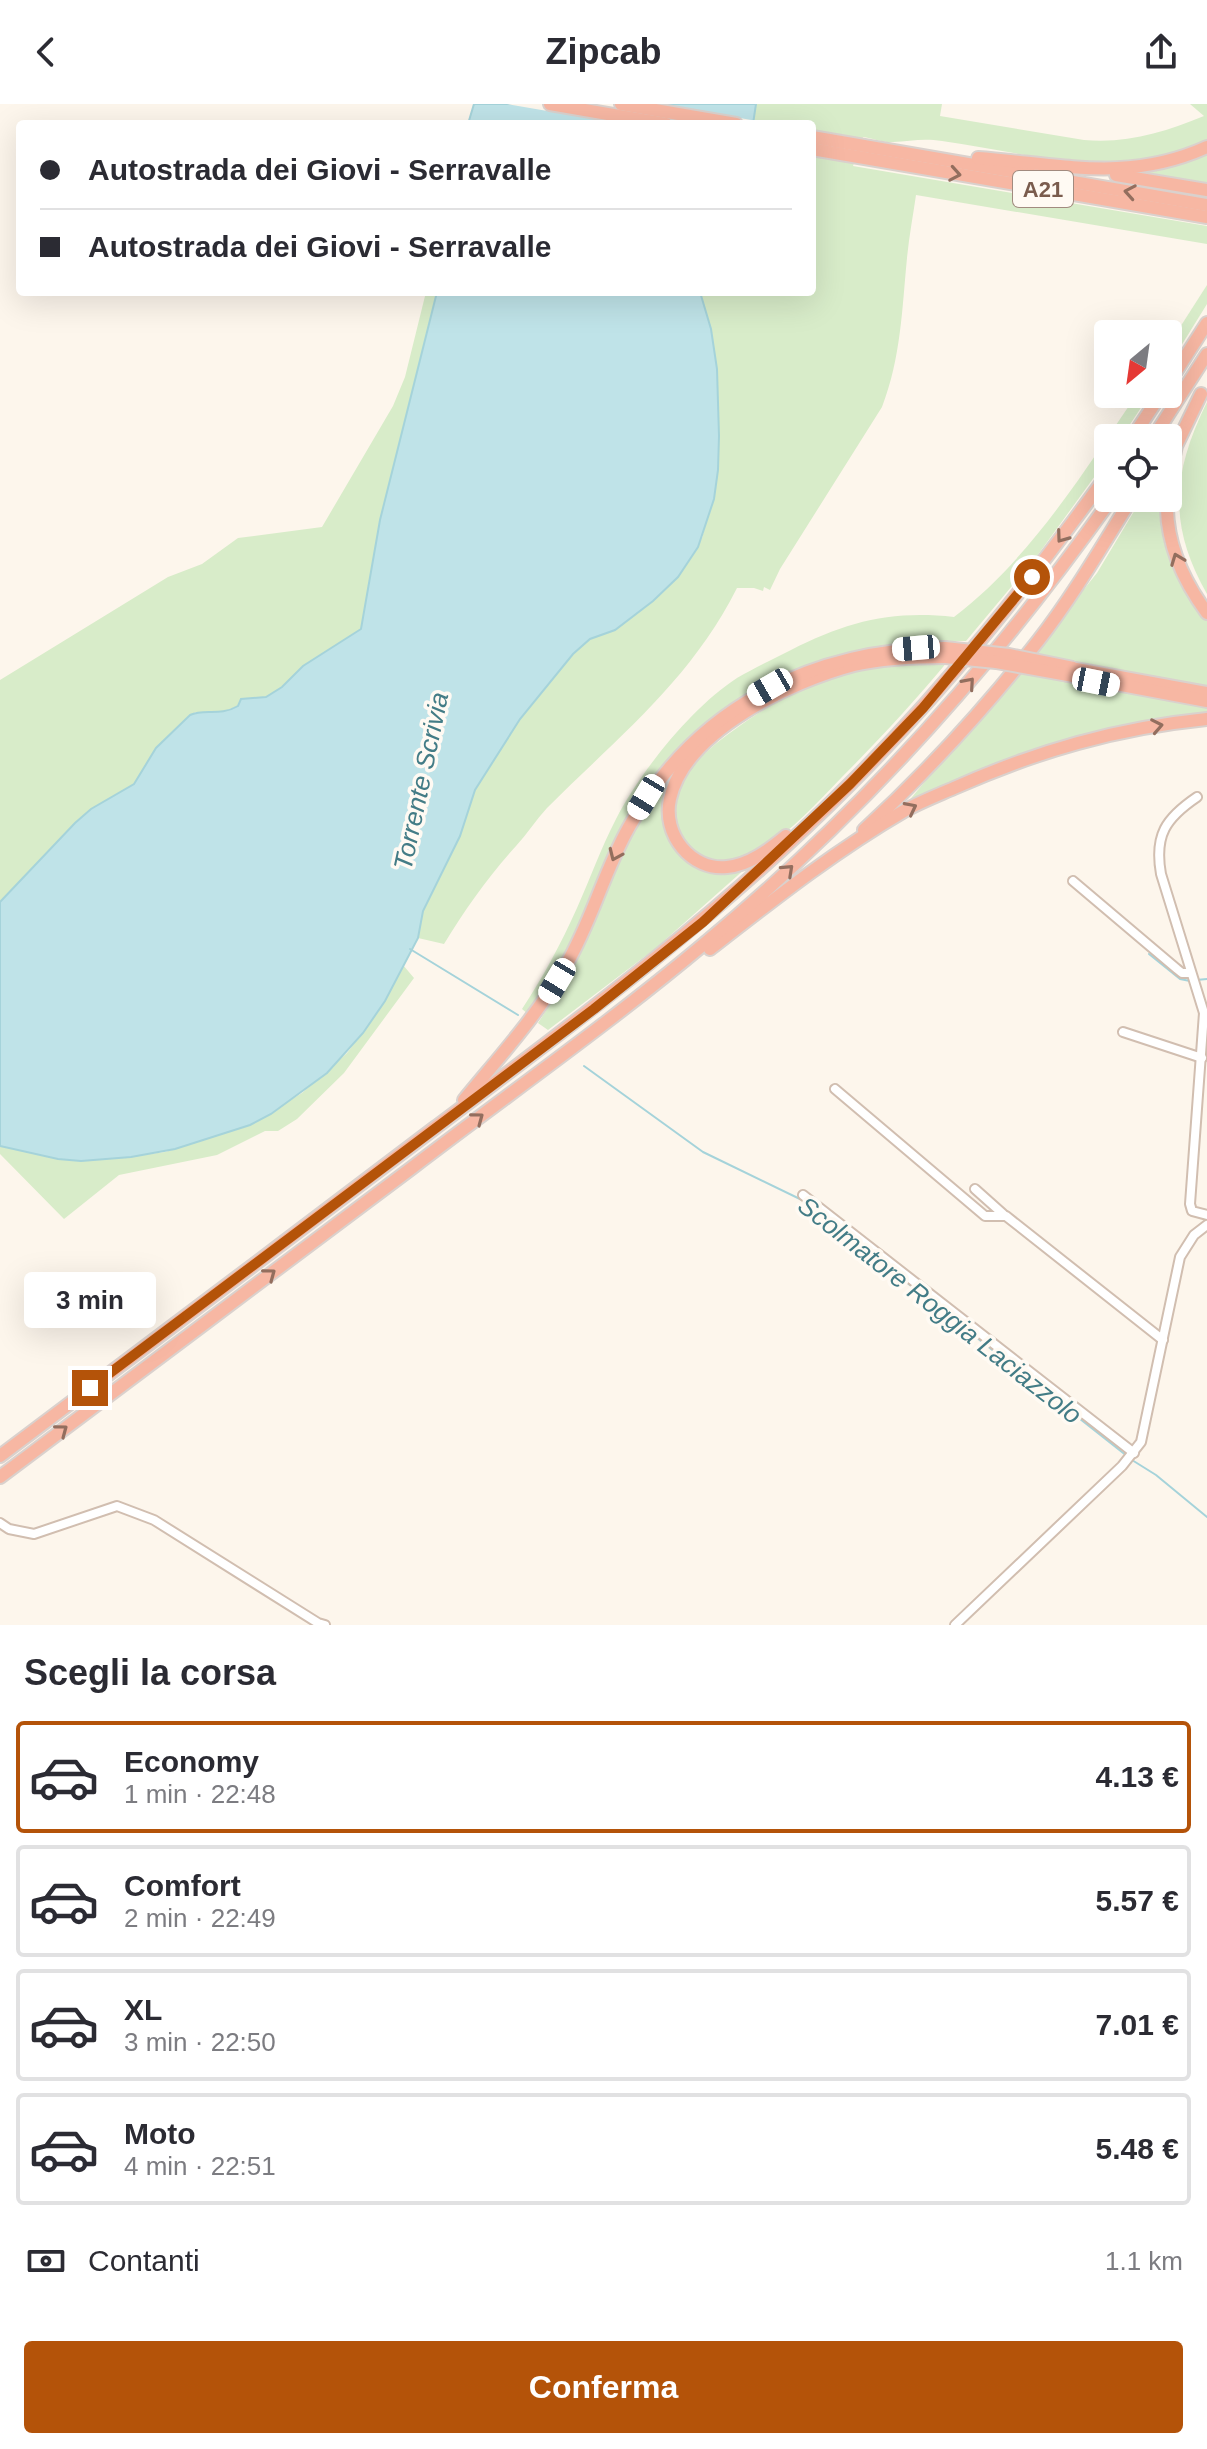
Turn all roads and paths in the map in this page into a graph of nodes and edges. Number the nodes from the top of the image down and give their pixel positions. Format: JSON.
{"nodes":[{"id":1,"x":550,"y":104,"type":"edge"},
{"id":2,"x":621,"y":104,"type":"edge"},
{"id":3,"x":643,"y":120,"type":"edge"},
{"id":4,"x":713,"y":120,"type":"edge"},
{"id":5,"x":816,"y":138,"type":"edge"},
{"id":6,"x":1207,"y":147,"type":"edge"},
{"id":7,"x":816,"y":149,"type":"edge"},
{"id":8,"x":906,"y":153,"type":"junction"},
{"id":9,"x":880,"y":155,"type":"junction"},
{"id":10,"x":1089,"y":170,"type":"junction"},
{"id":11,"x":1207,"y":190,"type":"edge"},
{"id":12,"x":1207,"y":205,"type":"edge"},
{"id":13,"x":1207,"y":217,"type":"edge"},
{"id":14,"x":1207,"y":323,"type":"edge"},
{"id":15,"x":1207,"y":354,"type":"edge"},
{"id":16,"x":1182,"y":362,"type":"edge"},
{"id":17,"x":1204,"y":390,"type":"edge"},
{"id":18,"x":1162,"y":424,"type":"edge"},
{"id":19,"x":1181,"y":424,"type":"edge"},
{"id":20,"x":1182,"y":434,"type":"edge"},
{"id":21,"x":1094,"y":493,"type":"edge"},
{"id":22,"x":1102,"y":512,"type":"edge"},
{"id":23,"x":1123,"y":512,"type":"edge"},
{"id":24,"x":1166,"y":512,"type":"edge"},
{"id":25,"x":1207,"y":613,"type":"edge"},
{"id":26,"x":945,"y":652,"type":"junction"},
{"id":27,"x":1070,"y":672,"type":"junction"},
{"id":28,"x":1207,"y":693,"type":"edge"},
{"id":29,"x":1207,"y":701,"type":"edge"},
{"id":30,"x":1207,"y":719,"type":"edge"},
{"id":31,"x":850,"y":784,"type":"junction"},
{"id":32,"x":1197,"y":797,"type":"dead end"},
{"id":33,"x":845,"y":848,"type":"junction"},
{"id":34,"x":1073,"y":881,"type":"dead end"},
{"id":35,"x":1191,"y":973,"type":"junction"},
{"id":36,"x":644,"y":993,"type":"junction"},
{"id":37,"x":1123,"y":1032,"type":"dead end"},
{"id":38,"x":1202,"y":1058,"type":"junction"},
{"id":39,"x":835,"y":1089,"type":"dead end"},
{"id":40,"x":449,"y":1118,"type":"junction"},
{"id":41,"x":975,"y":1189,"type":"dead end"},
{"id":42,"x":803,"y":1195,"type":"dead end"},
{"id":43,"x":1003,"y":1214,"type":"junction"},
{"id":44,"x":1207,"y":1215,"type":"edge"},
{"id":45,"x":1207,"y":1225,"type":"edge"},
{"id":46,"x":1163,"y":1340,"type":"junction"},
{"id":47,"x":0,"y":1456,"type":"edge"},
{"id":48,"x":1130,"y":1457,"type":"junction"},
{"id":49,"x":0,"y":1477,"type":"edge"},
{"id":50,"x":0,"y":1523,"type":"edge"},
{"id":51,"x":304,"y":1621,"type":"edge"},
{"id":52,"x":325,"y":1625,"type":"edge"},
{"id":53,"x":955,"y":1625,"type":"edge"}],
"edges":[{"from":1,"to":3,"type":"highway"},
{"from":2,"to":4,"type":"highway"},
{"from":5,"to":9,"type":"highway","number":"A21"},
{"from":6,"to":10,"type":"highway"},
{"from":7,"to":9,"type":"highway","number":"A21"},
{"from":8,"to":9,"type":"highway","number":"A21"},
{"from":8,"to":10,"type":"highway"},
{"from":12,"to":8,"type":"highway","number":"A21","one_way":true},
{"from":9,"to":13,"type":"highway","number":"A21","one_way":true},
{"from":10,"to":11,"type":"highway"},
{"from":14,"to":16,"type":"highway"},
{"from":15,"to":18,"type":"highway"},
{"from":17,"to":19,"type":"highway"},
{"from":17,"to":20,"type":"highway"},
{"from":21,"to":31,"type":"highway","one_way":true},
{"from":36,"to":22,"type":"highway","one_way":true},
{"from":23,"to":33,"type":"highway"},
{"from":25,"to":24,"type":"highway","one_way":true},
{"from":26,"to":27,"type":"highway","bridge":true},
{"from":26,"to":31,"type":"highway"},
{"from":26,"to":40,"type":"highway","one_way":true},
{"from":27,"to":28,"type":"highway"},
{"from":27,"to":29,"type":"highway"},
{"from":33,"to":30,"type":"highway","one_way":true},
{"from":31,"to":40,"type":"highway"},
{"from":32,"to":35,"type":"street"},
{"from":33,"to":36,"type":"highway"},
{"from":34,"to":35,"type":"street"},
{"from":35,"to":38,"type":"street"},
{"from":49,"to":36,"type":"highway","one_way":true},
{"from":37,"to":38,"type":"street"},
{"from":38,"to":44,"type":"street"},
{"from":39,"to":43,"type":"street"},
{"from":40,"to":47,"type":"highway"},
{"from":41,"to":43,"type":"street"},
{"from":42,"to":48,"type":"street"},
{"from":43,"to":46,"type":"street"},
{"from":45,"to":46,"type":"street"},
{"from":46,"to":48,"type":"street"},
{"from":48,"to":53,"type":"street"},
{"from":50,"to":51,"type":"street"},
{"from":51,"to":52,"type":"street"}]}
